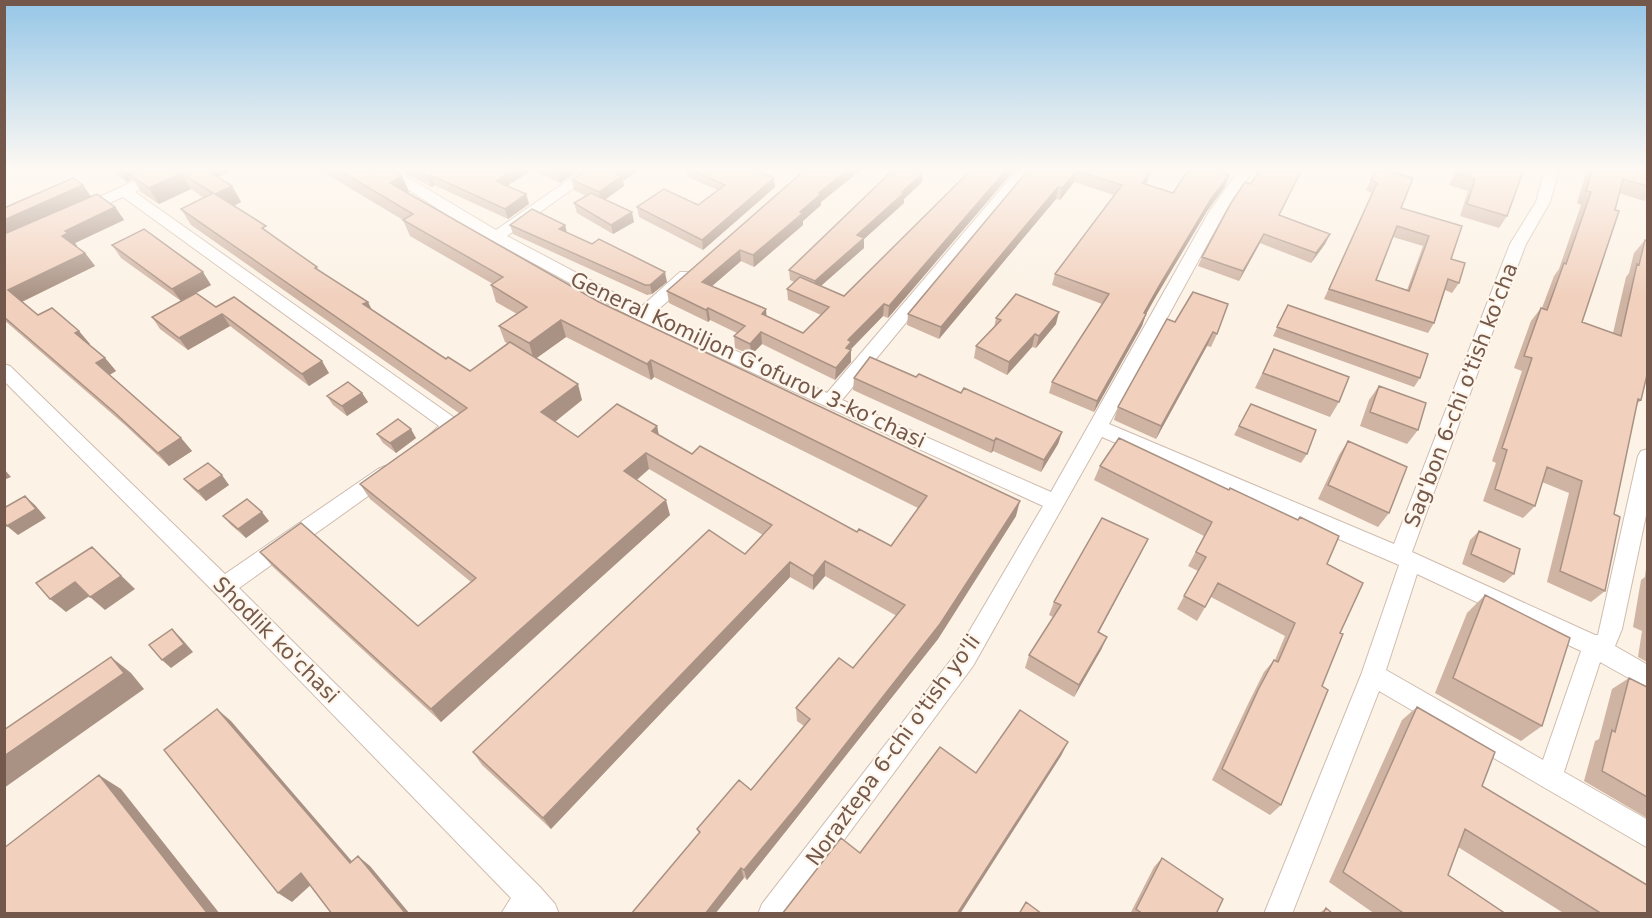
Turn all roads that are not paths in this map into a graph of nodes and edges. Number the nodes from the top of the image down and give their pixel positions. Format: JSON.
{"nodes":[{"id":1,"x":79,"y":212,"type":"edge"},
{"id":2,"x":153,"y":212,"type":"edge"},
{"id":3,"x":456,"y":212,"type":"edge"},
{"id":4,"x":532,"y":212,"type":"edge"},
{"id":5,"x":990,"y":212,"type":"edge"},
{"id":6,"x":1217,"y":212,"type":"edge"},
{"id":7,"x":1537,"y":212,"type":"edge"},
{"id":8,"x":70,"y":216,"type":"edge"},
{"id":9,"x":496,"y":237,"type":"junction"},
{"id":10,"x":694,"y":269,"type":"edge"},
{"id":11,"x":642,"y":315,"type":"junction"},
{"id":12,"x":7,"y":376,"type":"edge"},
{"id":13,"x":831,"y":401,"type":"junction"},
{"id":14,"x":1097,"y":427,"type":"junction"},
{"id":15,"x":423,"y":447,"type":"edge"},
{"id":16,"x":1647,"y":456,"type":"edge"},
{"id":17,"x":405,"y":460,"type":"edge"},
{"id":18,"x":1055,"y":503,"type":"junction"},
{"id":19,"x":1405,"y":558,"type":"junction"},
{"id":20,"x":224,"y":587,"type":"junction"},
{"id":21,"x":1594,"y":646,"type":"junction"},
{"id":22,"x":1373,"y":675,"type":"junction"},
{"id":23,"x":1647,"y":678,"type":"edge"},
{"id":24,"x":1550,"y":778,"type":"junction"},
{"id":25,"x":1647,"y":835,"type":"edge"},
{"id":26,"x":530,"y":908,"type":"edge"},
{"id":27,"x":772,"y":914,"type":"edge"},
{"id":28,"x":1278,"y":914,"type":"edge"}],
"edges":[{"from":1,"to":8,"type":"street"},
{"from":2,"to":15,"type":"street"},
{"from":3,"to":9,"type":"street","name":"General Komiljon Gʻofurov 3-koʻchasi"},
{"from":4,"to":9,"type":"street"},
{"from":5,"to":13,"type":"street"},
{"from":6,"to":14,"type":"street","name":"Noraztepa 6-chi o'tish yo'li"},
{"from":7,"to":19,"type":"street","name":"Sag'bon 6-chi o'tish ko'cha"},
{"from":9,"to":11,"type":"street","name":"General Komiljon Gʻofurov 3-koʻchasi"},
{"from":10,"to":11,"type":"street"},
{"from":11,"to":13,"type":"street","name":"General Komiljon Gʻofurov 3-koʻchasi"},
{"from":12,"to":20,"type":"street","name":"Shodlik ko'chasi"},
{"from":13,"to":18,"type":"street","name":"General Komiljon Gʻofurov 3-koʻchasi"},
{"from":14,"to":18,"type":"street","name":"Noraztepa 6-chi o'tish yo'li"},
{"from":14,"to":19,"type":"street"},
{"from":16,"to":21,"type":"street"},
{"from":17,"to":20,"type":"street"},
{"from":18,"to":27,"type":"street","name":"Noraztepa 6-chi o'tish yo'li"},
{"from":19,"to":21,"type":"street"},
{"from":19,"to":22,"type":"street","name":"Sag'bon 6-chi o'tish ko'cha"},
{"from":20,"to":26,"type":"street","name":"Shodlik ko'chasi"},
{"from":21,"to":23,"type":"street"},
{"from":21,"to":24,"type":"street"},
{"from":22,"to":24,"type":"street"},
{"from":22,"to":28,"type":"street","name":"Sag'bon 6-chi o'tish ko'cha"},
{"from":24,"to":25,"type":"street"}]}
